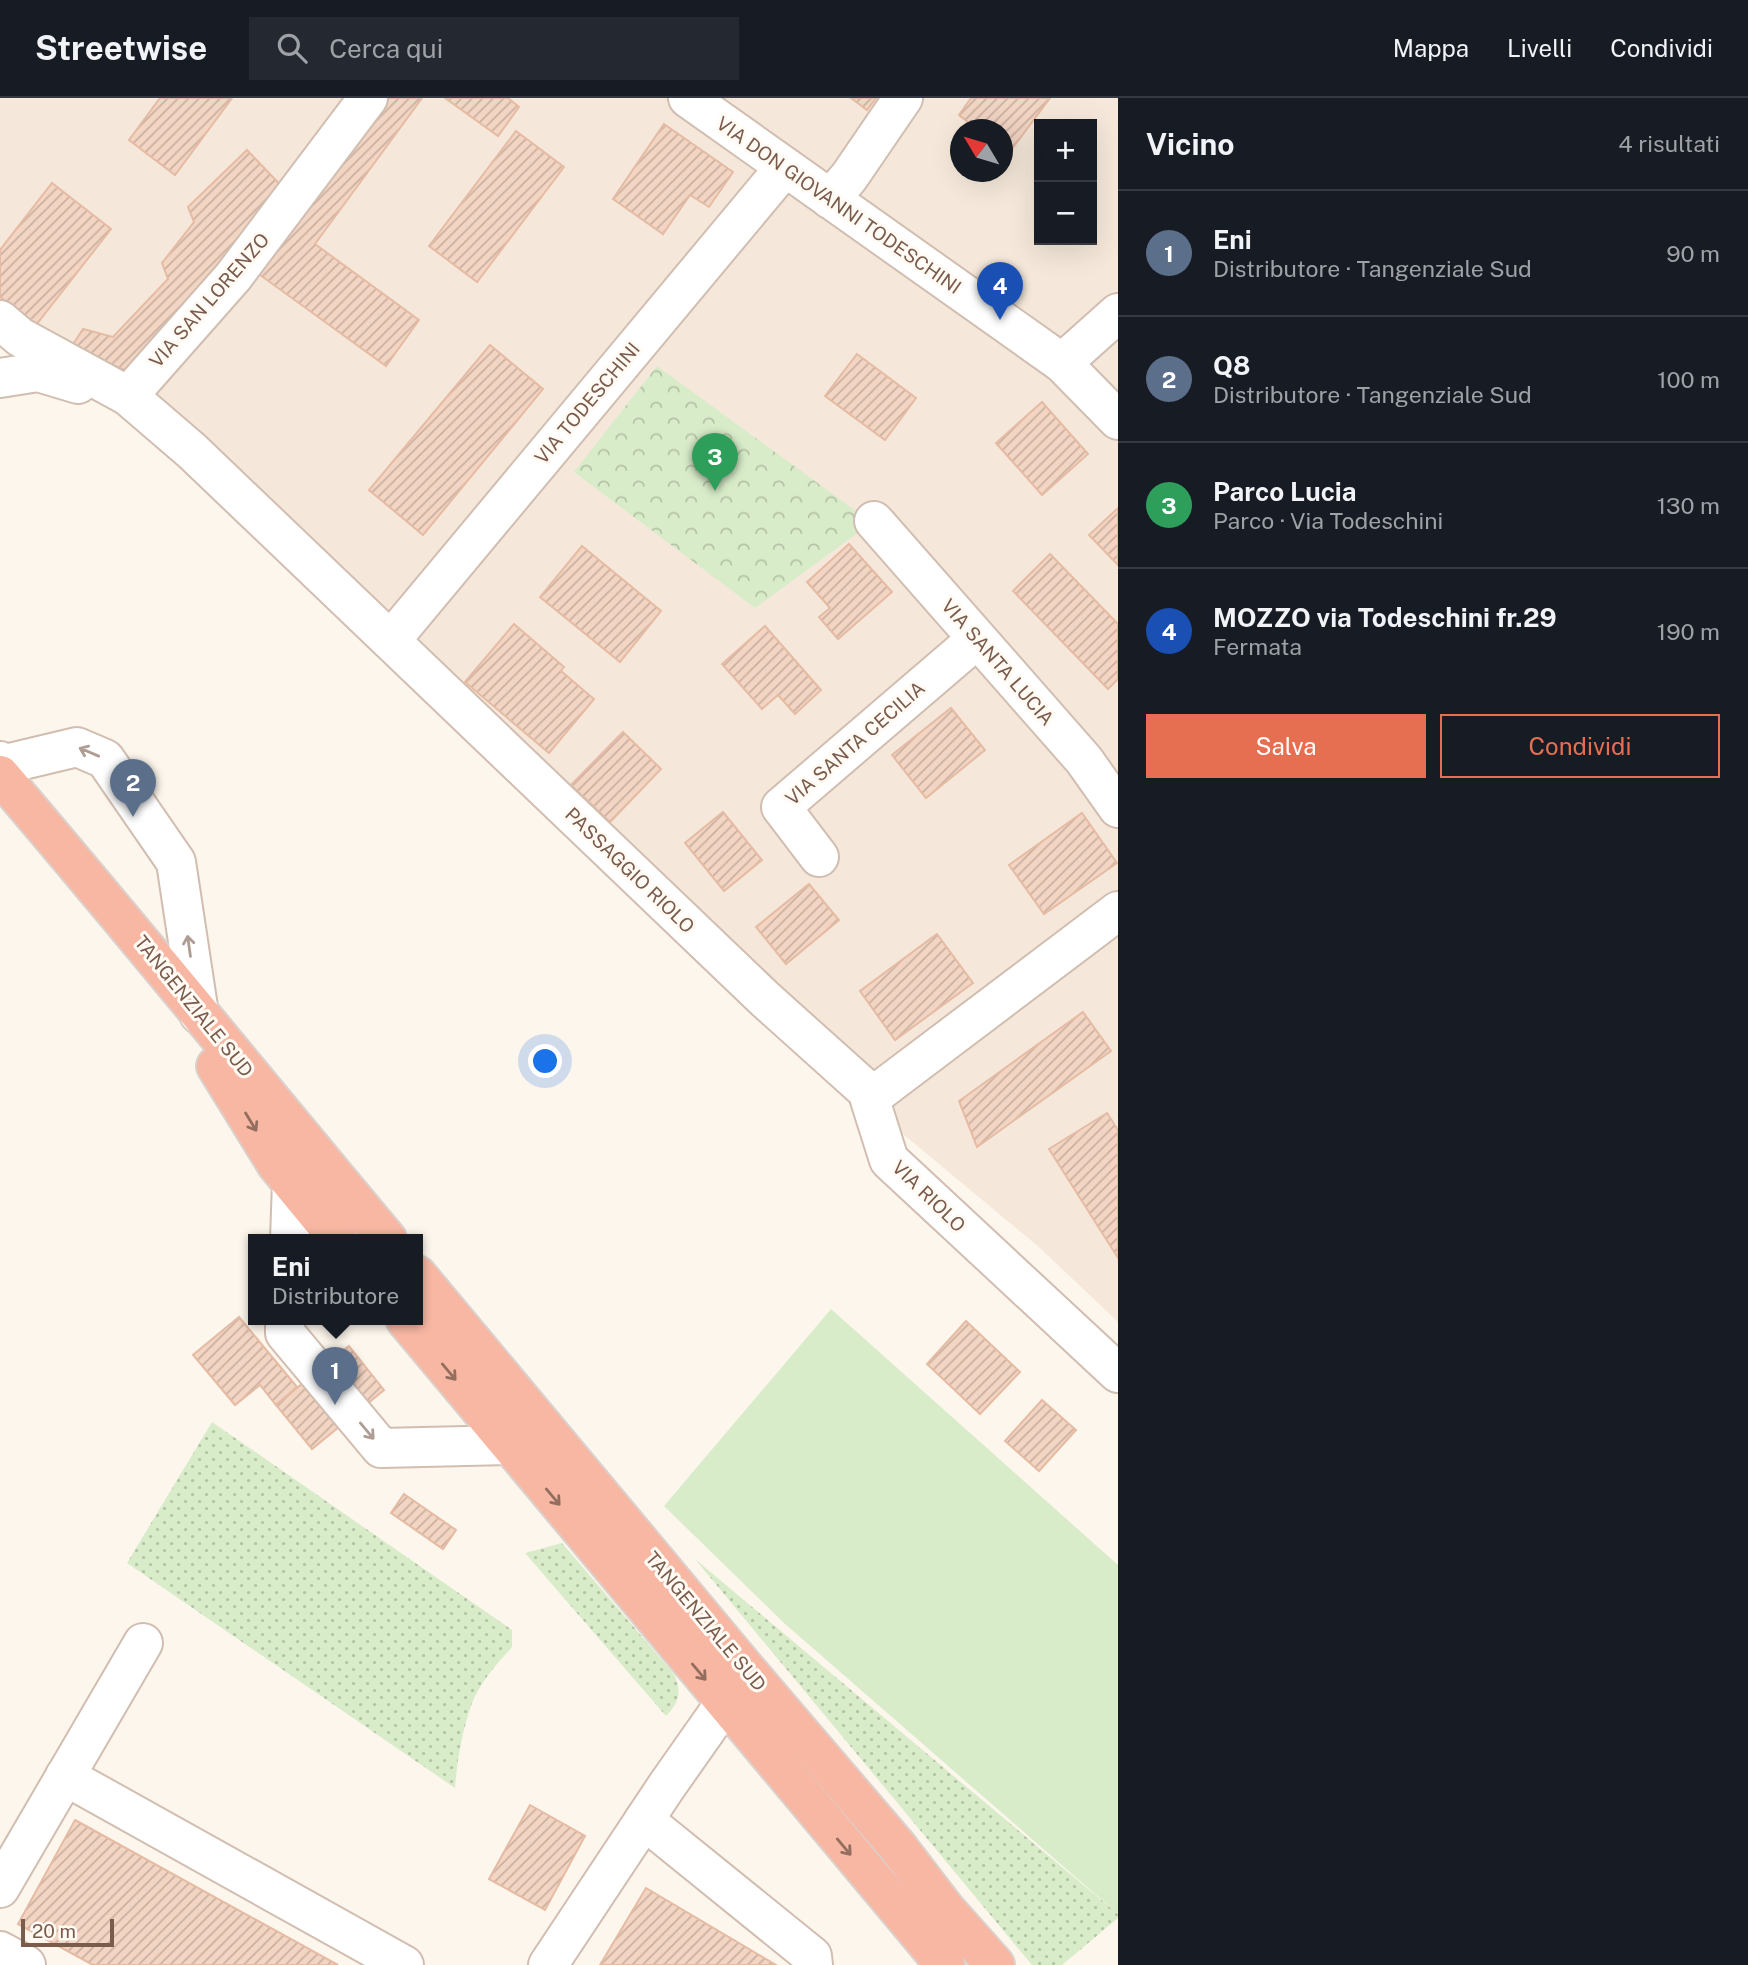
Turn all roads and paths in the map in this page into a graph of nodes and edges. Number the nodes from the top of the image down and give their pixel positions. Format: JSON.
{"nodes":[{"id":1,"x":368,"y":98,"type":"edge"},
{"id":2,"x":688,"y":98,"type":"edge"},
{"id":3,"x":903,"y":98,"type":"edge"},
{"id":4,"x":785,"y":167,"type":"junction"},
{"id":5,"x":830,"y":199,"type":"junction"},
{"id":6,"x":1118,"y":313,"type":"edge"},
{"id":7,"x":0,"y":320,"type":"edge"},
{"id":8,"x":1062,"y":363,"type":"junction"},
{"id":9,"x":0,"y":378,"type":"edge"},
{"id":10,"x":128,"y":396,"type":"junction"},
{"id":11,"x":1118,"y":420,"type":"edge"},
{"id":12,"x":874,"y":521,"type":"dead end"},
{"id":13,"x":977,"y":639,"type":"junction"},
{"id":14,"x":391,"y":640,"type":"junction"},
{"id":15,"x":0,"y":761,"type":"edge"},
{"id":16,"x":0,"y":775,"type":"edge"},
{"id":17,"x":1118,"y":808,"type":"edge"},
{"id":18,"x":819,"y":857,"type":"dead end"},
{"id":19,"x":1118,"y":911,"type":"edge"},
{"id":20,"x":123,"y":919,"type":"junction"},
{"id":21,"x":199,"y":1014,"type":"junction"},
{"id":22,"x":873,"y":1096,"type":"junction"},
{"id":23,"x":292,"y":1183,"type":"junction"},
{"id":24,"x":290,"y":1234,"type":"edge"},
{"id":25,"x":334,"y":1234,"type":"edge"},
{"id":26,"x":383,"y":1234,"type":"edge"},
{"id":27,"x":423,"y":1282,"type":"edge"},
{"id":28,"x":285,"y":1325,"type":"edge"},
{"id":29,"x":410,"y":1325,"type":"edge"},
{"id":30,"x":1118,"y":1374,"type":"edge"},
{"id":31,"x":509,"y":1445,"type":"junction"},
{"id":32,"x":143,"y":1643,"type":"dead end"},
{"id":33,"x":725,"y":1703,"type":"junction"},
{"id":34,"x":65,"y":1776,"type":"junction"},
{"id":35,"x":644,"y":1820,"type":"junction"},
{"id":36,"x":0,"y":1888,"type":"edge"},
{"id":37,"x":904,"y":1918,"type":"junction"},
{"id":38,"x":0,"y":1951,"type":"edge"},
{"id":39,"x":26,"y":1965,"type":"edge"},
{"id":40,"x":404,"y":1965,"type":"edge"},
{"id":41,"x":548,"y":1965,"type":"edge"},
{"id":42,"x":813,"y":1965,"type":"edge"},
{"id":43,"x":920,"y":1965,"type":"edge"},
{"id":44,"x":946,"y":1965,"type":"edge"},
{"id":45,"x":995,"y":1965,"type":"edge"}],
"edges":[{"from":1,"to":10,"type":"street","name":"VIA SAN LORENZO"},
{"from":2,"to":4,"type":"street","name":"VIA DON GIOVANNI TODESCHINI"},
{"from":3,"to":5,"type":"street"},
{"from":4,"to":5,"type":"street","name":"VIA DON GIOVANNI TODESCHINI"},
{"from":4,"to":14,"type":"street","name":"VIA TODESCHINI"},
{"from":5,"to":8,"type":"street","name":"VIA DON GIOVANNI TODESCHINI"},
{"from":6,"to":8,"type":"street"},
{"from":7,"to":10,"type":"street","name":"PASSAGGIO RIOLO"},
{"from":8,"to":11,"type":"street","name":"VIA DON GIOVANNI TODESCHINI"},
{"from":9,"to":10,"type":"street"},
{"from":10,"to":14,"type":"street","name":"PASSAGGIO RIOLO"},
{"from":12,"to":13,"type":"street","name":"VIA SANTA LUCIA"},
{"from":13,"to":17,"type":"street","name":"VIA SANTA LUCIA"},
{"from":13,"to":18,"type":"street","name":"VIA SANTA CECILIA"},
{"from":14,"to":22,"type":"street","name":"PASSAGGIO RIOLO"},
{"from":21,"to":15,"type":"street","one_way":true},
{"from":16,"to":20,"type":"highway","name":"TANGENZIALE SUD"},
{"from":19,"to":22,"type":"street"},
{"from":20,"to":21,"type":"highway","name":"TANGENZIALE SUD"},
{"from":20,"to":23,"type":"highway","one_way":true},
{"from":21,"to":26,"type":"highway","name":"TANGENZIALE SUD"},
{"from":22,"to":30,"type":"street","name":"VIA RIOLO"},
{"from":23,"to":24,"type":"street"},
{"from":23,"to":25,"type":"highway"},
{"from":27,"to":45,"type":"highway","name":"TANGENZIALE SUD"},
{"from":28,"to":31,"type":"street","one_way":true},
{"from":29,"to":31,"type":"highway","one_way":true},
{"from":31,"to":33,"type":"highway","one_way":true},
{"from":32,"to":34,"type":"street"},
{"from":33,"to":35,"type":"street"},
{"from":33,"to":37,"type":"highway","one_way":true},
{"from":34,"to":36,"type":"street"},
{"from":34,"to":40,"type":"street"},
{"from":35,"to":41,"type":"street"},
{"from":35,"to":42,"type":"street"},
{"from":37,"to":43,"type":"highway"},
{"from":37,"to":44,"type":"highway"},
{"from":38,"to":39,"type":"street"}]}
